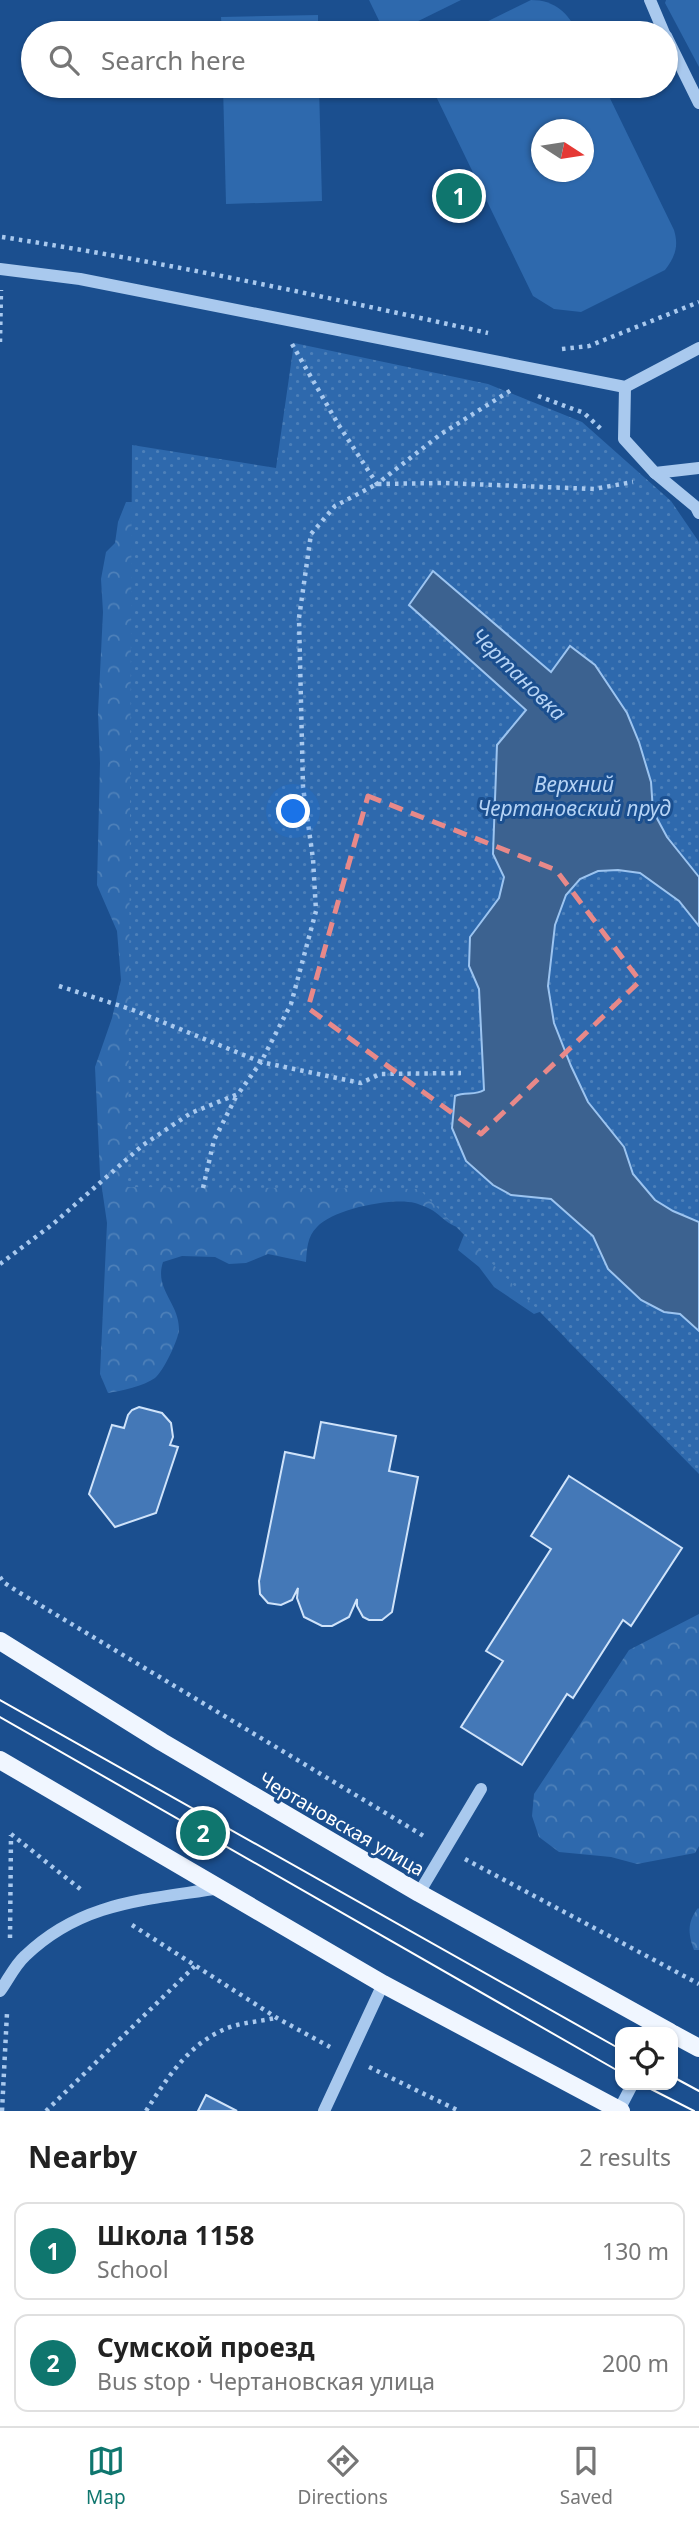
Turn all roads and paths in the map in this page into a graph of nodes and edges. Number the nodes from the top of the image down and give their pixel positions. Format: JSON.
{"nodes":[{"id":1,"x":650,"y":0,"type":"edge"},
{"id":2,"x":659,"y":21,"type":"edge"},
{"id":3,"x":678,"y":61,"type":"edge"},
{"id":4,"x":699,"y":103,"type":"edge"},
{"id":5,"x":2,"y":237,"type":"dead end"},
{"id":6,"x":0,"y":269,"type":"edge"},
{"id":7,"x":1,"y":288,"type":"edge"},
{"id":8,"x":699,"y":302,"type":"edge"},
{"id":9,"x":493,"y":334,"type":"dead end"},
{"id":10,"x":288,"y":337,"type":"dead end"},
{"id":11,"x":0,"y":342,"type":"edge"},
{"id":12,"x":699,"y":348,"type":"edge"},
{"id":13,"x":561,"y":349,"type":"dead end"},
{"id":14,"x":515,"y":387,"type":"dead end"},
{"id":15,"x":625,"y":387,"type":"junction"},
{"id":16,"x":527,"y":392,"type":"dead end"},
{"id":17,"x":603,"y":431,"type":"dead end"},
{"id":18,"x":699,"y":468,"type":"edge"},
{"id":19,"x":655,"y":473,"type":"junction"},
{"id":20,"x":377,"y":484,"type":"junction"},
{"id":21,"x":699,"y":513,"type":"edge"},
{"id":22,"x":59,"y":986,"type":"dead end"},
{"id":23,"x":261,"y":1062,"type":"junction"},
{"id":24,"x":461,"y":1073,"type":"dead end"},
{"id":25,"x":238,"y":1094,"type":"junction"},
{"id":26,"x":203,"y":1188,"type":"dead end"},
{"id":27,"x":0,"y":1264,"type":"edge"},
{"id":28,"x":0,"y":1577,"type":"edge"},
{"id":29,"x":0,"y":1641,"type":"edge"},
{"id":30,"x":0,"y":1760,"type":"edge"},
{"id":31,"x":481,"y":1789,"type":"dead end"},
{"id":32,"x":11,"y":1834,"type":"dead end"},
{"id":33,"x":446,"y":1849,"type":"junction"},
{"id":34,"x":220,"y":1888,"type":"junction"},
{"id":35,"x":419,"y":1894,"type":"junction"},
{"id":36,"x":104,"y":1908,"type":"junction"},
{"id":37,"x":195,"y":1966,"type":"junction"},
{"id":38,"x":383,"y":1984,"type":"junction"},
{"id":39,"x":699,"y":1984,"type":"edge"},
{"id":40,"x":0,"y":1991,"type":"edge"},
{"id":41,"x":277,"y":2018,"type":"junction"},
{"id":42,"x":657,"y":2027,"type":"edge"},
{"id":43,"x":678,"y":2038,"type":"edge"},
{"id":44,"x":699,"y":2048,"type":"edge"},
{"id":45,"x":349,"y":2058,"type":"junction"},
{"id":46,"x":630,"y":2090,"type":"edge"},
{"id":47,"x":620,"y":2110,"type":"edge"},
{"id":48,"x":46,"y":2111,"type":"edge"},
{"id":49,"x":146,"y":2111,"type":"edge"},
{"id":50,"x":324,"y":2111,"type":"edge"},
{"id":51,"x":459,"y":2111,"type":"edge"}],
"edges":[{"from":1,"to":2,"type":"street"},
{"from":3,"to":4,"type":"street"},
{"from":5,"to":9,"type":"path"},
{"from":6,"to":15,"type":"street"},
{"from":7,"to":11,"type":"path"},
{"from":8,"to":13,"type":"path"},
{"from":10,"to":20,"type":"path"},
{"from":12,"to":15,"type":"street"},
{"from":14,"to":20,"type":"path"},
{"from":15,"to":19,"type":"street"},
{"from":16,"to":17,"type":"path"},
{"from":18,"to":19,"type":"street"},
{"from":19,"to":20,"type":"path"},
{"from":19,"to":21,"type":"street"},
{"from":20,"to":23,"type":"path"},
{"from":22,"to":23,"type":"path"},
{"from":23,"to":24,"type":"path"},
{"from":23,"to":25,"type":"path"},
{"from":25,"to":26,"type":"path"},
{"from":25,"to":27,"type":"path"},
{"from":28,"to":33,"type":"path"},
{"from":29,"to":35,"type":"main road","name":"Чертановская улица"},
{"from":30,"to":34,"type":"main road"},
{"from":31,"to":33,"type":"street"},
{"from":32,"to":36,"type":"path"},
{"from":33,"to":35,"type":"street"},
{"from":33,"to":39,"type":"path"},
{"from":34,"to":36,"type":"street"},
{"from":34,"to":38,"type":"main road"},
{"from":35,"to":42,"type":"main road","name":"Чертановская улица"},
{"from":36,"to":37,"type":"path"},
{"from":36,"to":40,"type":"street"},
{"from":37,"to":41,"type":"path"},
{"from":37,"to":48,"type":"path"},
{"from":38,"to":45,"type":"street"},
{"from":38,"to":47,"type":"main road"},
{"from":41,"to":45,"type":"path"},
{"from":41,"to":49,"type":"path"},
{"from":43,"to":44,"type":"main road","name":"Чертановская улица"},
{"from":45,"to":50,"type":"street"},
{"from":45,"to":51,"type":"path"},
{"from":46,"to":47,"type":"street"}]}
